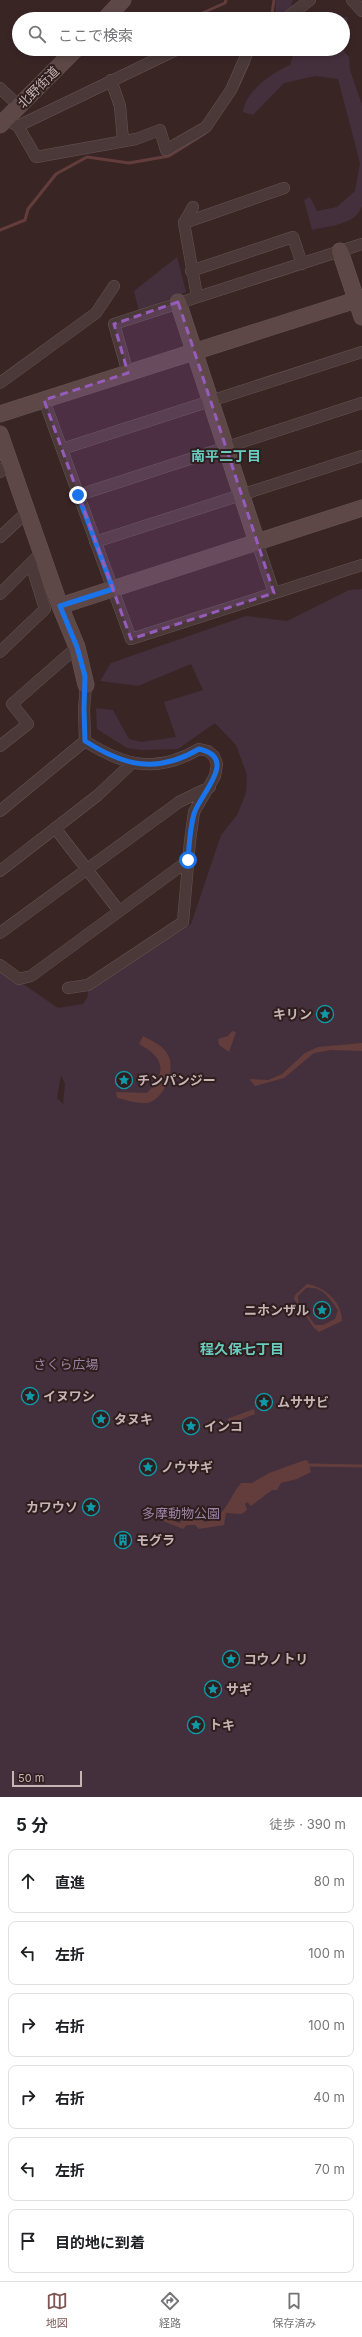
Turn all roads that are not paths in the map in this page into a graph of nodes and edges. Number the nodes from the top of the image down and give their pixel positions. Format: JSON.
{"nodes":[{"id":1,"x":123,"y":0,"type":"edge"},
{"id":2,"x":310,"y":0,"type":"edge"},
{"id":3,"x":352,"y":0,"type":"edge"},
{"id":4,"x":362,"y":11,"type":"edge"},
{"id":5,"x":112,"y":12,"type":"edge"},
{"id":6,"x":294,"y":12,"type":"edge"},
{"id":7,"x":69,"y":56,"type":"edge"},
{"id":8,"x":163,"y":56,"type":"edge"},
{"id":9,"x":246,"y":56,"type":"edge"},
{"id":10,"x":111,"y":80,"type":"junction"},
{"id":11,"x":0,"y":88,"type":"edge"},
{"id":12,"x":19,"y":106,"type":"junction"},
{"id":13,"x":8,"y":123,"type":"edge"},
{"id":14,"x":122,"y":140,"type":"junction"},
{"id":15,"x":284,"y":188,"type":"dead end"},
{"id":16,"x":193,"y":207,"type":"dead end"},
{"id":17,"x":184,"y":223,"type":"junction"},
{"id":18,"x":362,"y":244,"type":"edge"},
{"id":19,"x":340,"y":251,"type":"junction"},
{"id":20,"x":302,"y":264,"type":"junction"},
{"id":21,"x":191,"y":271,"type":"junction"},
{"id":22,"x":114,"y":286,"type":"dead end"},
{"id":23,"x":197,"y":296,"type":"junction"},
{"id":24,"x":359,"y":299,"type":"edge"},
{"id":25,"x":178,"y":302,"type":"junction"},
{"id":26,"x":362,"y":317,"type":"edge"},
{"id":27,"x":195,"y":352,"type":"junction"},
{"id":28,"x":362,"y":352,"type":"edge"},
{"id":29,"x":128,"y":373,"type":"junction"},
{"id":30,"x":0,"y":383,"type":"edge"},
{"id":31,"x":44,"y":400,"type":"junction"},
{"id":32,"x":211,"y":401,"type":"junction"},
{"id":33,"x":362,"y":403,"type":"edge"},
{"id":34,"x":0,"y":414,"type":"edge"},
{"id":35,"x":0,"y":434,"type":"edge"},
{"id":36,"x":226,"y":447,"type":"junction"},
{"id":37,"x":62,"y":449,"type":"junction"},
{"id":38,"x":362,"y":456,"type":"edge"},
{"id":39,"x":5,"y":467,"type":"edge"},
{"id":40,"x":242,"y":494,"type":"junction"},
{"id":41,"x":78,"y":495,"type":"junction"},
{"id":42,"x":362,"y":508,"type":"edge"},
{"id":43,"x":27,"y":512,"type":"junction"},
{"id":44,"x":0,"y":537,"type":"edge"},
{"id":45,"x":96,"y":542,"type":"junction"},
{"id":46,"x":257,"y":542,"type":"junction"},
{"id":47,"x":36,"y":559,"type":"junction"},
{"id":48,"x":362,"y":564,"type":"edge"},
{"id":49,"x":113,"y":589,"type":"junction"},
{"id":50,"x":274,"y":593,"type":"junction"},
{"id":51,"x":0,"y":594,"type":"edge"},
{"id":52,"x":60,"y":606,"type":"junction"},
{"id":53,"x":77,"y":647,"type":"junction"},
{"id":54,"x":0,"y":652,"type":"edge"},
{"id":55,"x":86,"y":685,"type":"joint"},
{"id":56,"x":85,"y":741,"type":"junction"},
{"id":57,"x":0,"y":746,"type":"edge"},
{"id":58,"x":131,"y":764,"type":"junction"},
{"id":59,"x":210,"y":786,"type":"junction"},
{"id":60,"x":0,"y":811,"type":"edge"},
{"id":61,"x":55,"y":828,"type":"junction"},
{"id":62,"x":188,"y":860,"type":"junction"},
{"id":63,"x":86,"y":869,"type":"junction"},
{"id":64,"x":0,"y":871,"type":"edge"},
{"id":65,"x":119,"y":911,"type":"junction"},
{"id":66,"x":0,"y":933,"type":"edge"},
{"id":67,"x":0,"y":965,"type":"edge"},
{"id":68,"x":68,"y":988,"type":"dead end"}],
"edges":[{"from":1,"to":5,"type":"street"},
{"from":2,"to":6,"type":"street"},
{"from":3,"to":4,"type":"street"},
{"from":7,"to":12,"type":"street","name":"北野街道"},
{"from":8,"to":10,"type":"street"},
{"from":9,"to":14,"type":"street"},
{"from":10,"to":13,"type":"street"},
{"from":10,"to":14,"type":"street"},
{"from":11,"to":12,"type":"street"},
{"from":12,"to":13,"type":"street","name":"北野街道"},
{"from":13,"to":14,"type":"street"},
{"from":15,"to":17,"type":"street"},
{"from":16,"to":17,"type":"street"},
{"from":17,"to":21,"type":"street"},
{"from":18,"to":19,"type":"street"},
{"from":19,"to":20,"type":"street"},
{"from":19,"to":24,"type":"street"},
{"from":20,"to":21,"type":"street"},
{"from":20,"to":23,"type":"street"},
{"from":21,"to":23,"type":"street"},
{"from":22,"to":30,"type":"street"},
{"from":23,"to":25,"type":"street"},
{"from":24,"to":26,"type":"street"},
{"from":24,"to":27,"type":"street"},
{"from":25,"to":27,"type":"street"},
{"from":25,"to":29,"type":"street"},
{"from":27,"to":29,"type":"street"},
{"from":27,"to":32,"type":"street"},
{"from":28,"to":32,"type":"street"},
{"from":29,"to":31,"type":"street"},
{"from":31,"to":34,"type":"street"},
{"from":31,"to":37,"type":"street"},
{"from":32,"to":36,"type":"street"},
{"from":32,"to":37,"type":"street"},
{"from":33,"to":36,"type":"street"},
{"from":35,"to":39,"type":"street"},
{"from":36,"to":40,"type":"street"},
{"from":36,"to":41,"type":"street"},
{"from":37,"to":41,"type":"street"},
{"from":38,"to":40,"type":"street"},
{"from":39,"to":43,"type":"street"},
{"from":40,"to":45,"type":"street"},
{"from":40,"to":46,"type":"street"},
{"from":41,"to":45,"type":"street"},
{"from":42,"to":46,"type":"street"},
{"from":43,"to":44,"type":"street"},
{"from":43,"to":47,"type":"street"},
{"from":45,"to":49,"type":"street"},
{"from":46,"to":49,"type":"street"},
{"from":46,"to":50,"type":"street"},
{"from":47,"to":51,"type":"street"},
{"from":47,"to":52,"type":"street"},
{"from":47,"to":54,"type":"street"},
{"from":48,"to":50,"type":"street"},
{"from":49,"to":50,"type":"street"},
{"from":49,"to":52,"type":"street"},
{"from":52,"to":53,"type":"street"},
{"from":53,"to":55,"type":"street"},
{"from":53,"to":57,"type":"street"},
{"from":55,"to":56,"type":"street"},
{"from":56,"to":58,"type":"street"},
{"from":56,"to":60,"type":"street"},
{"from":58,"to":59,"type":"street"},
{"from":58,"to":61,"type":"street"},
{"from":59,"to":62,"type":"street"},
{"from":59,"to":63,"type":"street"},
{"from":61,"to":63,"type":"street"},
{"from":61,"to":64,"type":"street"},
{"from":62,"to":65,"type":"street"},
{"from":62,"to":68,"type":"street"},
{"from":63,"to":65,"type":"street"},
{"from":63,"to":66,"type":"street"},
{"from":65,"to":67,"type":"street"}]}
